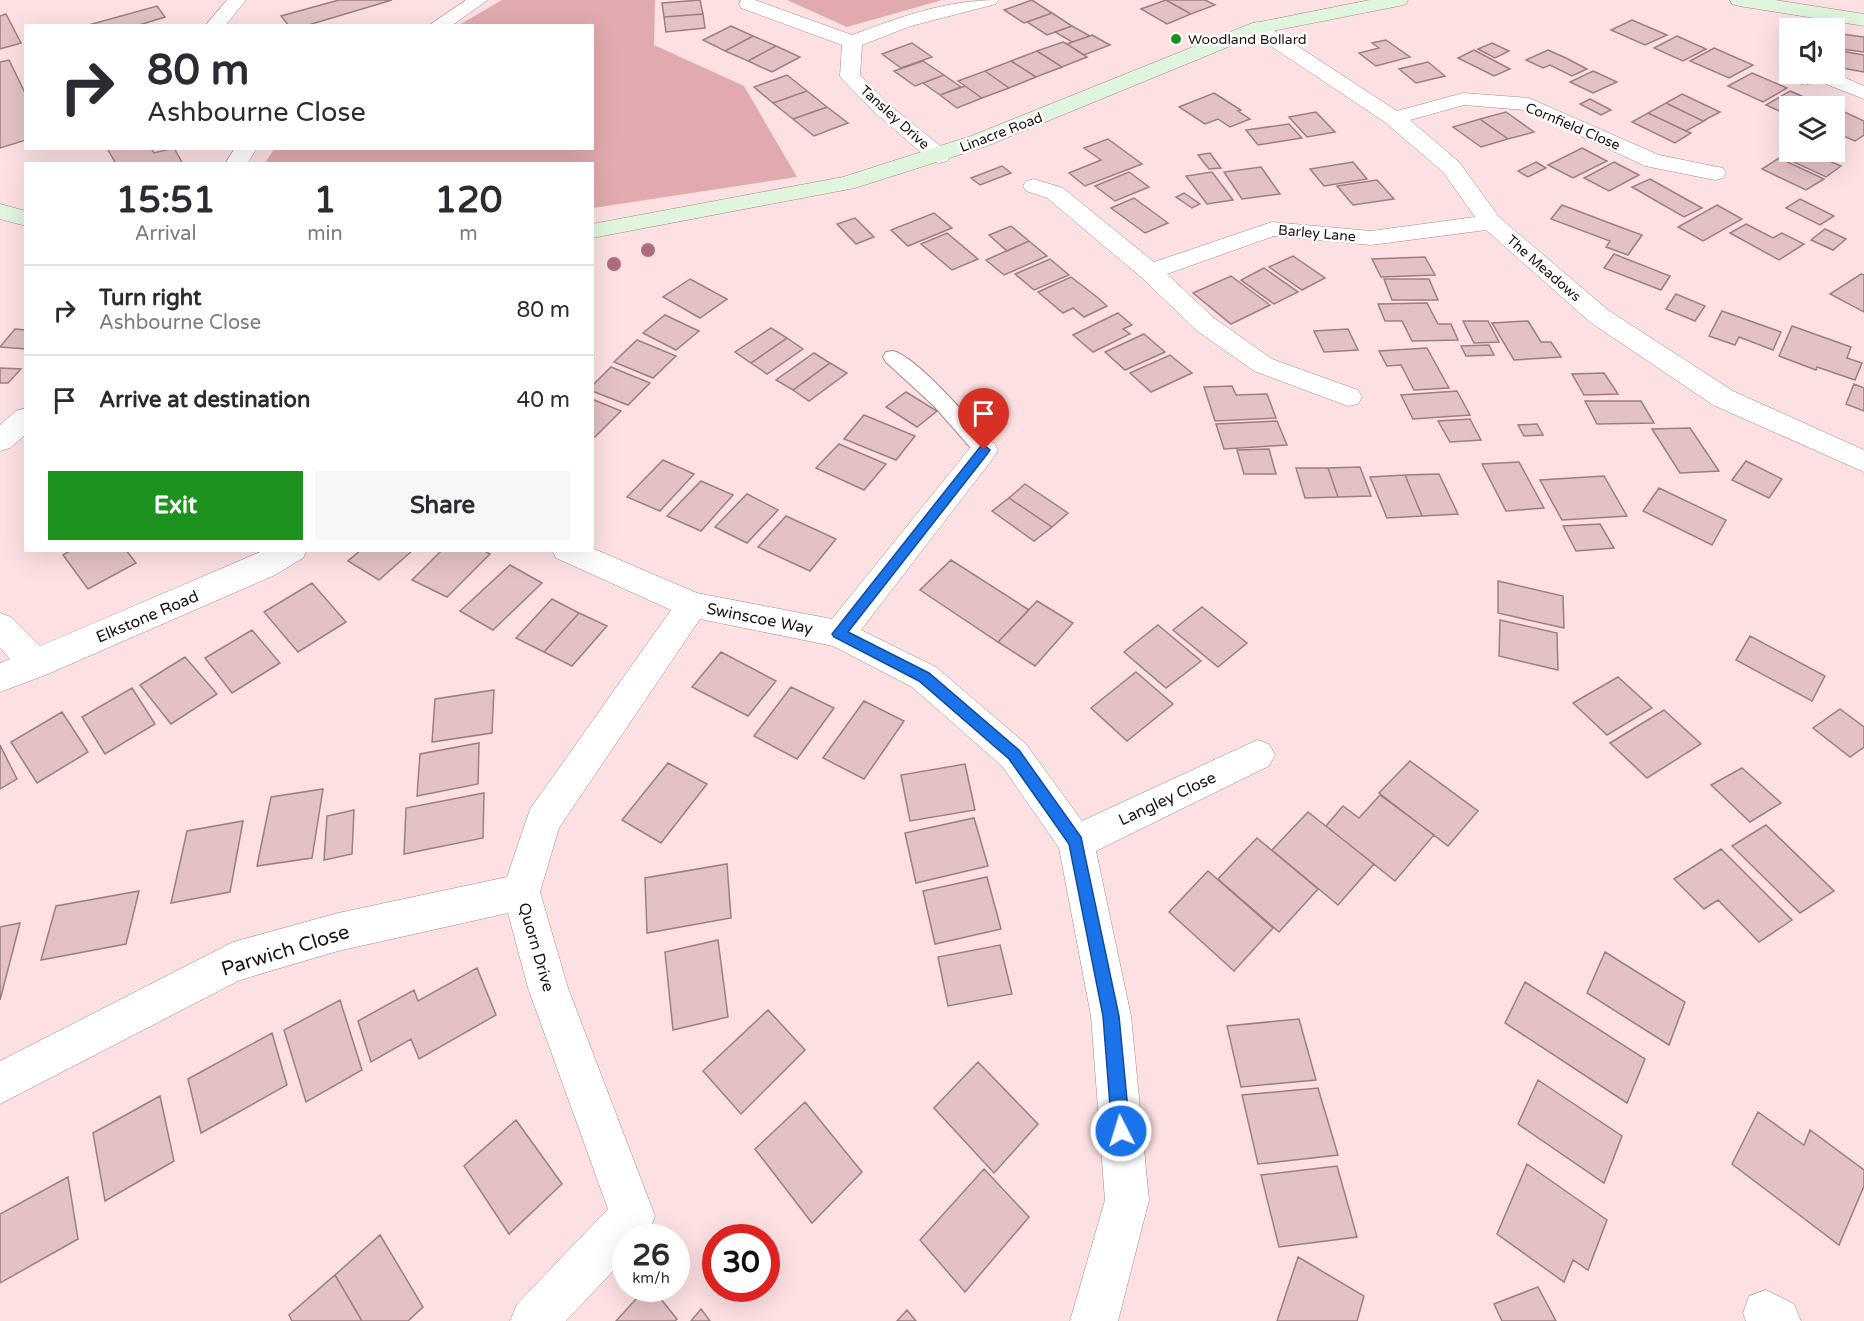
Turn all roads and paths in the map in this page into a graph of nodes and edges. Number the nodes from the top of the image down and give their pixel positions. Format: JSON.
{"nodes":[{"id":1,"x":237,"y":0,"type":"edge"},
{"id":2,"x":478,"y":0,"type":"edge"},
{"id":3,"x":989,"y":0,"type":"edge"},
{"id":4,"x":1399,"y":0,"type":"edge"},
{"id":5,"x":1739,"y":0,"type":"edge"},
{"id":6,"x":748,"y":4,"type":"dead end"},
{"id":7,"x":1864,"y":20,"type":"edge"},
{"id":8,"x":216,"y":24,"type":"edge"},
{"id":9,"x":440,"y":24,"type":"edge"},
{"id":10,"x":1257,"y":28,"type":"junction"},
{"id":11,"x":852,"y":42,"type":"junction"},
{"id":12,"x":1842,"y":84,"type":"edge"},
{"id":13,"x":1864,"y":93,"type":"edge"},
{"id":14,"x":1394,"y":118,"type":"junction"},
{"id":15,"x":939,"y":156,"type":"junction"},
{"id":16,"x":1715,"y":173,"type":"dead end"},
{"id":17,"x":1034,"y":186,"type":"dead end"},
{"id":18,"x":0,"y":212,"type":"edge"},
{"id":19,"x":24,"y":218,"type":"edge"},
{"id":20,"x":1491,"y":222,"type":"junction"},
{"id":21,"x":594,"y":231,"type":"edge"},
{"id":22,"x":1150,"y":272,"type":"junction"},
{"id":23,"x":893,"y":357,"type":"dead end"},
{"id":24,"x":1348,"y":397,"type":"dead end"},
{"id":25,"x":24,"y":420,"type":"edge"},
{"id":26,"x":0,"y":441,"type":"edge"},
{"id":27,"x":984,"y":450,"type":"joint"},
{"id":28,"x":1864,"y":462,"type":"edge"},
{"id":29,"x":288,"y":552,"type":"edge"},
{"id":30,"x":572,"y":552,"type":"edge"},
{"id":31,"x":692,"y":605,"type":"junction"},
{"id":32,"x":0,"y":626,"type":"edge"},
{"id":33,"x":839,"y":634,"type":"junction"},
{"id":34,"x":36,"y":664,"type":"junction"},
{"id":35,"x":0,"y":678,"type":"edge"},
{"id":36,"x":1257,"y":755,"type":"dead end"},
{"id":37,"x":1076,"y":842,"type":"junction"},
{"id":38,"x":520,"y":892,"type":"junction"},
{"id":39,"x":0,"y":1083,"type":"edge"},
{"id":40,"x":534,"y":1321,"type":"edge"},
{"id":41,"x":1094,"y":1321,"type":"edge"}],
"edges":[{"from":1,"to":8,"type":"street"},
{"from":2,"to":9,"type":"street"},
{"from":3,"to":11,"type":"street"},
{"from":4,"to":10,"type":"street","name":"Linacre Road"},
{"from":5,"to":7,"type":"street"},
{"from":6,"to":11,"type":"street"},
{"from":10,"to":14,"type":"street","name":"The Meadows"},
{"from":10,"to":15,"type":"street","name":"Linacre Road"},
{"from":11,"to":15,"type":"street","name":"Tansley Drive"},
{"from":12,"to":13,"type":"street"},
{"from":14,"to":16,"type":"street","name":"Cornfield Close"},
{"from":14,"to":20,"type":"street","name":"The Meadows"},
{"from":15,"to":21,"type":"street","name":"Linacre Road"},
{"from":17,"to":22,"type":"street"},
{"from":18,"to":19,"type":"street"},
{"from":20,"to":22,"type":"street","name":"Barley Lane"},
{"from":20,"to":28,"type":"street","name":"The Meadows"},
{"from":22,"to":24,"type":"street"},
{"from":23,"to":27,"type":"lane"},
{"from":25,"to":26,"type":"street"},
{"from":27,"to":33,"type":"street"},
{"from":29,"to":34,"type":"street","name":"Elkstone Road"},
{"from":30,"to":31,"type":"street","name":"Swinscoe Way"},
{"from":31,"to":33,"type":"street","name":"Swinscoe Way"},
{"from":31,"to":38,"type":"street","name":"Quorn Drive"},
{"from":32,"to":34,"type":"street"},
{"from":33,"to":37,"type":"street","name":"Swinscoe Way"},
{"from":34,"to":35,"type":"street","name":"Elkstone Road"},
{"from":36,"to":37,"type":"street","name":"Langley Close"},
{"from":37,"to":41,"type":"street","name":"Swinscoe Way"},
{"from":38,"to":39,"type":"street","name":"Parwich Close"},
{"from":38,"to":40,"type":"street","name":"Quorn Drive"}]}
